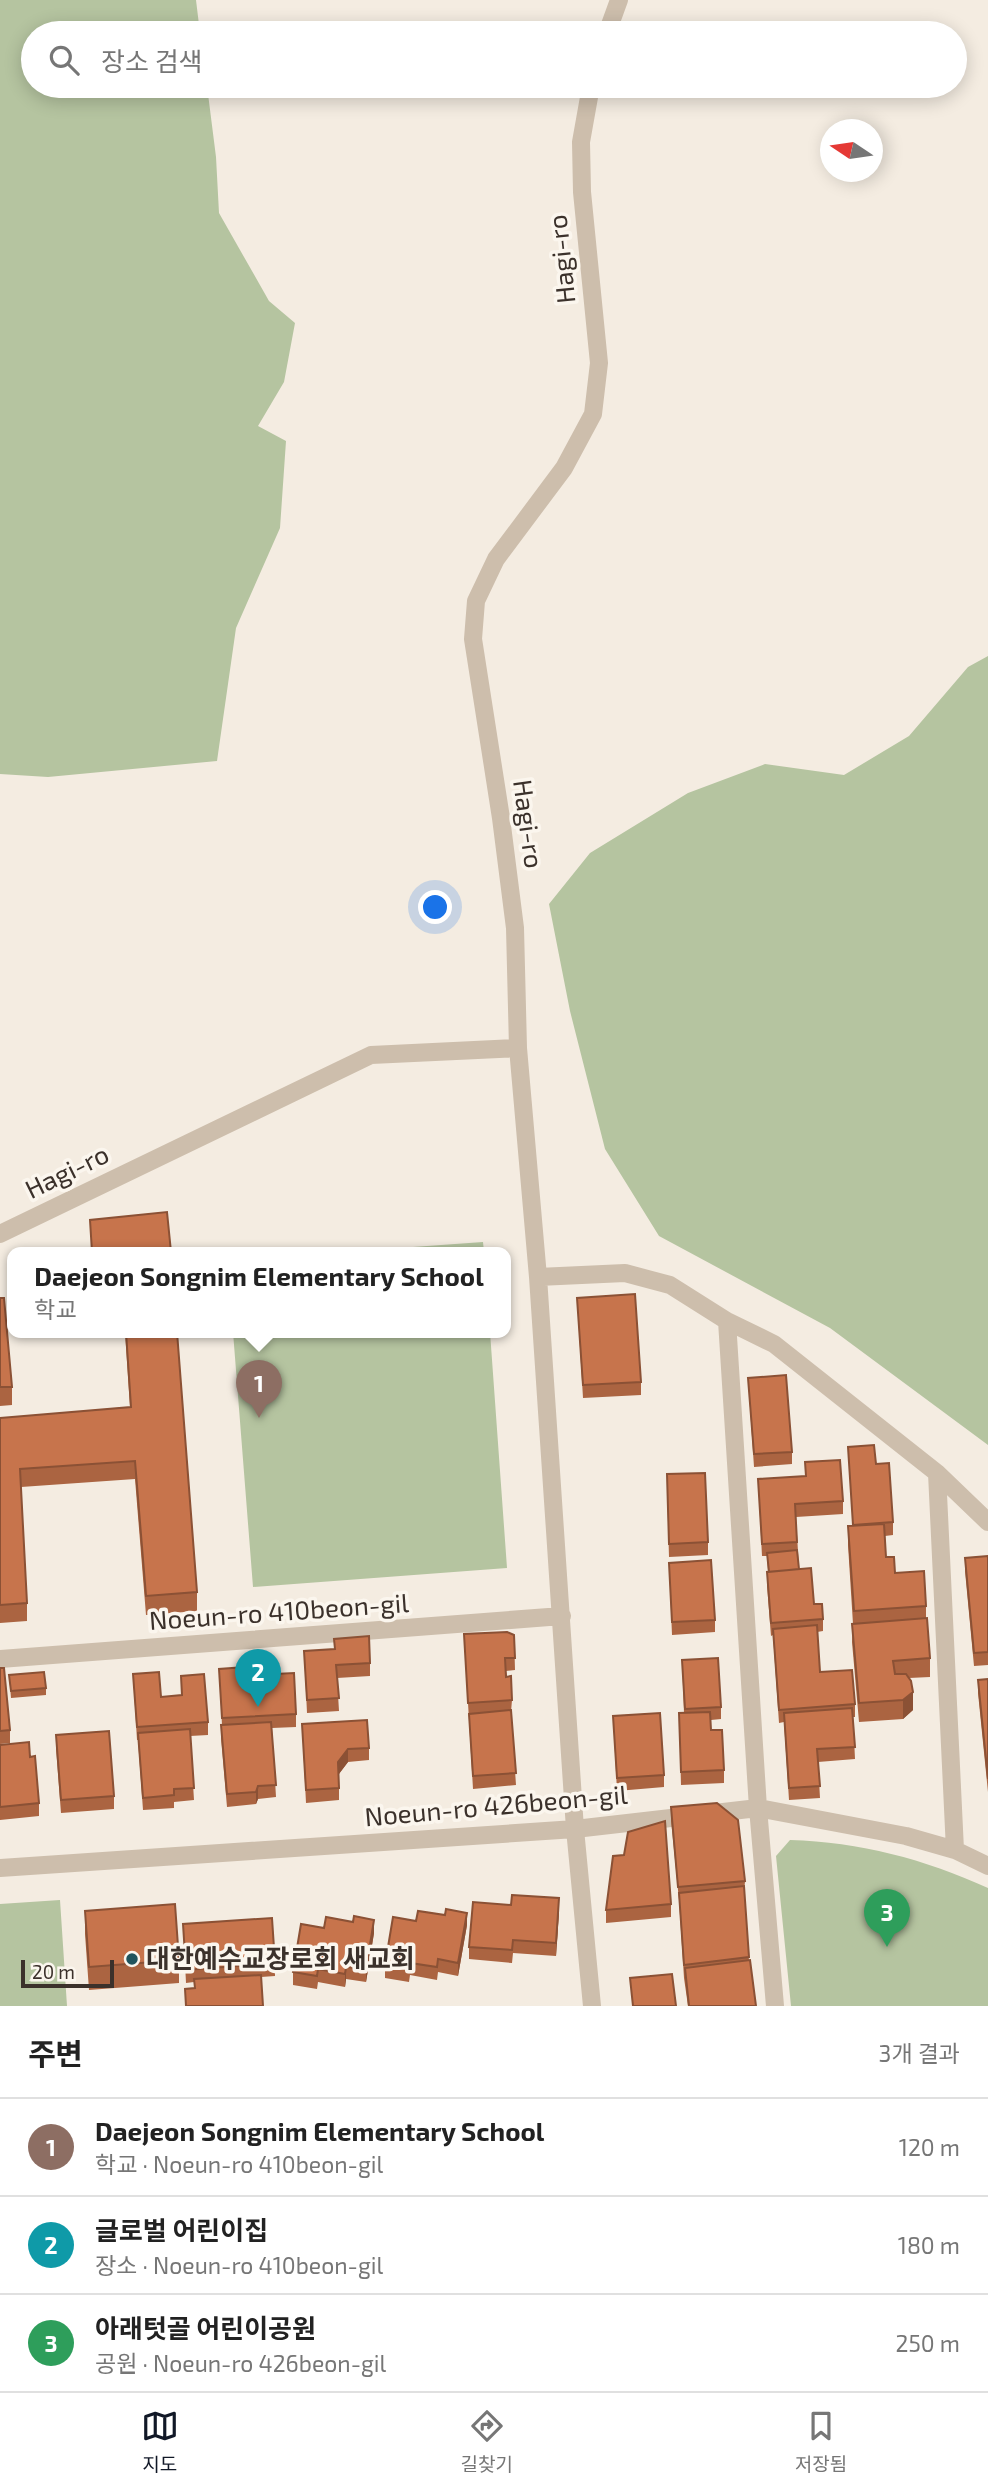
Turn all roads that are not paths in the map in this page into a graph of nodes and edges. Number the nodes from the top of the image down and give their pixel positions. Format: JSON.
{"nodes":[{"id":1,"x":619,"y":0,"type":"edge"},
{"id":2,"x":611,"y":21,"type":"edge"},
{"id":3,"x":589,"y":98,"type":"edge"},
{"id":4,"x":518,"y":1048,"type":"junction"},
{"id":5,"x":0,"y":1234,"type":"edge"},
{"id":6,"x":538,"y":1276,"type":"junction"},
{"id":7,"x":727,"y":1321,"type":"junction"},
{"id":8,"x":937,"y":1473,"type":"junction"},
{"id":9,"x":988,"y":1522,"type":"edge"},
{"id":10,"x":562,"y":1616,"type":"junction"},
{"id":11,"x":0,"y":1659,"type":"edge"},
{"id":12,"x":758,"y":1808,"type":"junction"},
{"id":13,"x":575,"y":1829,"type":"junction"},
{"id":14,"x":955,"y":1850,"type":"junction"},
{"id":15,"x":988,"y":1866,"type":"edge"},
{"id":16,"x":0,"y":1868,"type":"edge"},
{"id":17,"x":592,"y":2006,"type":"edge"},
{"id":18,"x":775,"y":2006,"type":"edge"}],
"edges":[{"from":1,"to":2,"type":"street"},
{"from":3,"to":4,"type":"street","name":"Hagi-ro"},
{"from":4,"to":5,"type":"street","name":"Hagi-ro"},
{"from":4,"to":6,"type":"street"},
{"from":6,"to":7,"type":"street"},
{"from":6,"to":10,"type":"street"},
{"from":7,"to":8,"type":"street"},
{"from":7,"to":12,"type":"street"},
{"from":8,"to":9,"type":"street"},
{"from":8,"to":14,"type":"street"},
{"from":10,"to":11,"type":"street","name":"Noeun-ro 410beon-gil"},
{"from":10,"to":13,"type":"street"},
{"from":12,"to":13,"type":"street","name":"Noeun-ro 426beon-gil"},
{"from":12,"to":14,"type":"street","name":"Noeun-ro 426beon-gil"},
{"from":12,"to":18,"type":"street"},
{"from":13,"to":16,"type":"street","name":"Noeun-ro 426beon-gil"},
{"from":13,"to":17,"type":"street"},
{"from":14,"to":15,"type":"street","name":"Noeun-ro 426beon-gil"}]}
